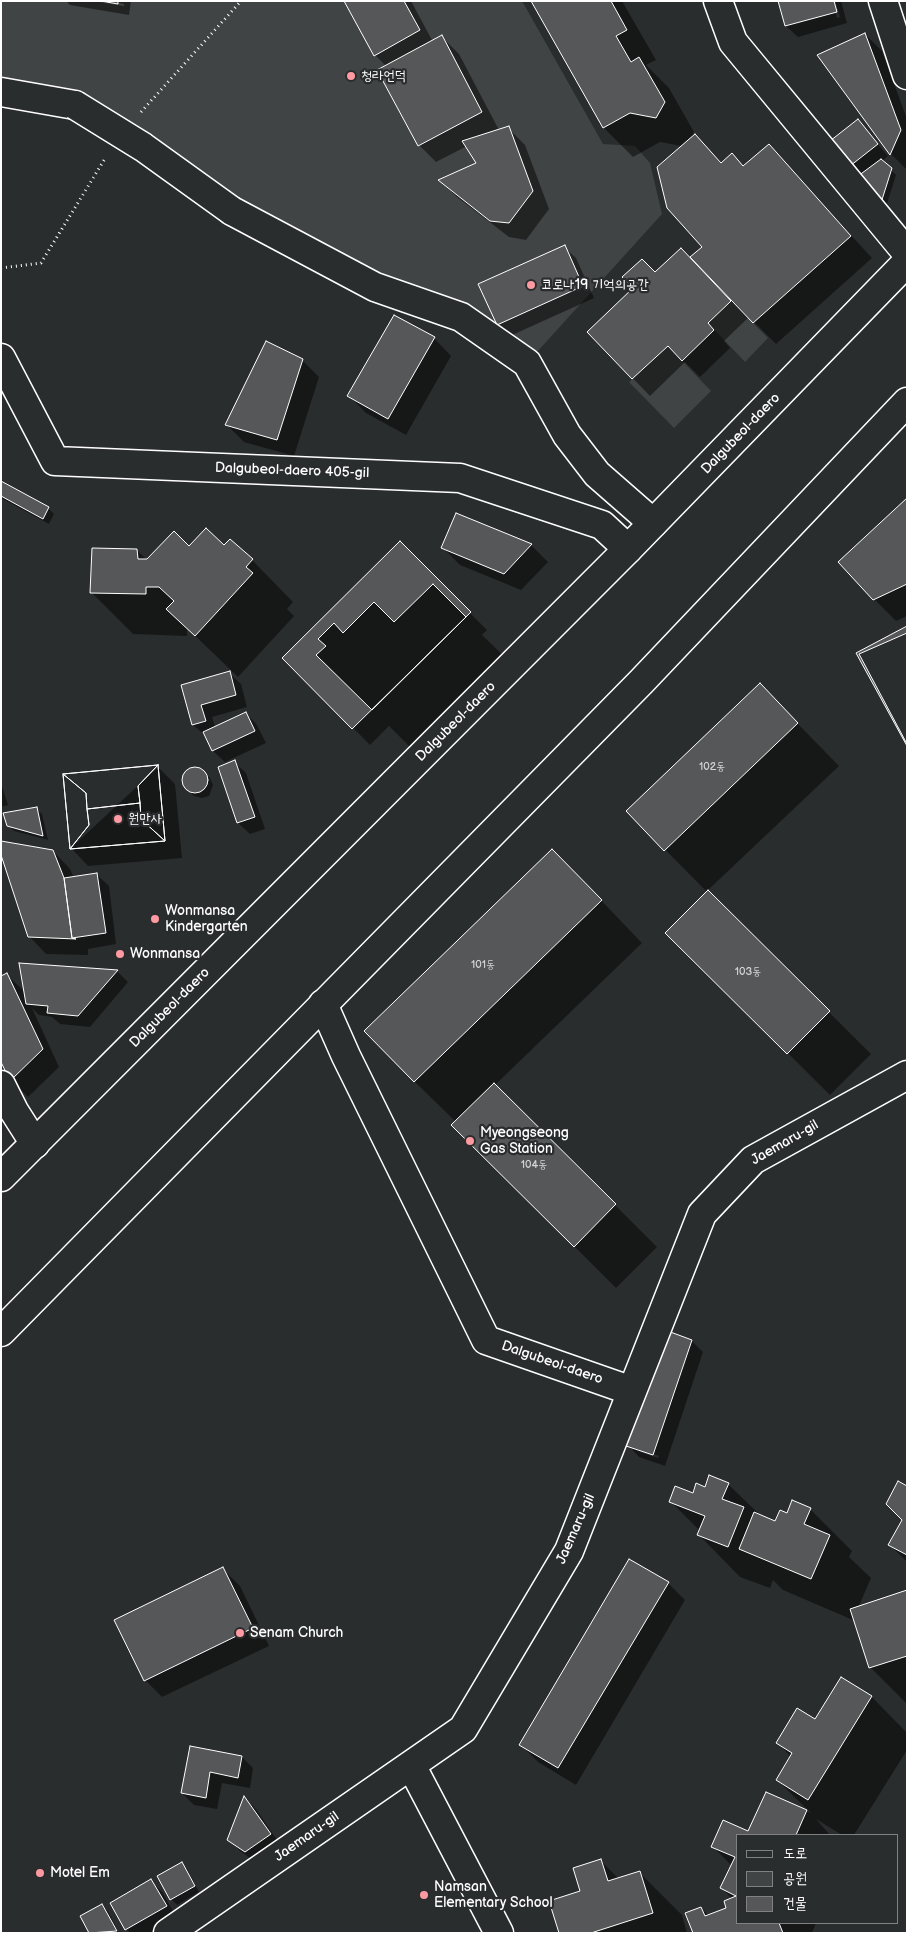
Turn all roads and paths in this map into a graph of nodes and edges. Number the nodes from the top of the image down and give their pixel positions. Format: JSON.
{"nodes":[{"id":1,"x":241,"y":1,"type":"edge"},
{"id":2,"x":718,"y":1,"type":"edge"},
{"id":3,"x":882,"y":1,"type":"edge"},
{"id":4,"x":907,"y":75,"type":"edge"},
{"id":5,"x":1,"y":92,"type":"edge"},
{"id":6,"x":139,"y":115,"type":"dead end"},
{"id":7,"x":108,"y":154,"type":"dead end"},
{"id":8,"x":907,"y":253,"type":"edge"},
{"id":9,"x":907,"y":262,"type":"edge"},
{"id":10,"x":1,"y":268,"type":"edge"},
{"id":11,"x":1,"y":358,"type":"edge"},
{"id":12,"x":907,"y":402,"type":"edge"},
{"id":13,"x":653,"y":523,"type":"junction"},
{"id":14,"x":628,"y":549,"type":"junction"},
{"id":15,"x":323,"y":1004,"type":"junction"},
{"id":16,"x":907,"y":1075,"type":"edge"},
{"id":17,"x":1,"y":1085,"type":"edge"},
{"id":18,"x":34,"y":1144,"type":"junction"},
{"id":19,"x":1,"y":1177,"type":"edge"},
{"id":20,"x":1,"y":1332,"type":"edge"},
{"id":21,"x":632,"y":1391,"type":"junction"},
{"id":22,"x":411,"y":1765,"type":"junction"},
{"id":23,"x":168,"y":1933,"type":"edge"},
{"id":24,"x":499,"y":1933,"type":"edge"}],
"edges":[{"from":1,"to":6,"type":"path"},
{"from":2,"to":8,"type":"street"},
{"from":3,"to":4,"type":"street"},
{"from":5,"to":13,"type":"street","bridge":true},
{"from":7,"to":10,"type":"path"},
{"from":9,"to":13,"type":"street","name":"Dalgubeol-daero"},
{"from":11,"to":14,"type":"street","name":"Dalgubeol-daero 405-gil"},
{"from":12,"to":15,"type":"street"},
{"from":13,"to":14,"type":"street","name":"Dalgubeol-daero"},
{"from":14,"to":18,"type":"street","name":"Dalgubeol-daero"},
{"from":15,"to":20,"type":"street"},
{"from":15,"to":21,"type":"street","name":"Dalgubeol-daero"},
{"from":16,"to":21,"type":"street","name":"Jaemaru-gil"},
{"from":17,"to":18,"type":"street"},
{"from":18,"to":19,"type":"street","name":"Dalgubeol-daero"},
{"from":21,"to":22,"type":"street","name":"Jaemaru-gil"},
{"from":22,"to":23,"type":"street","name":"Jaemaru-gil"},
{"from":22,"to":24,"type":"street"}]}
